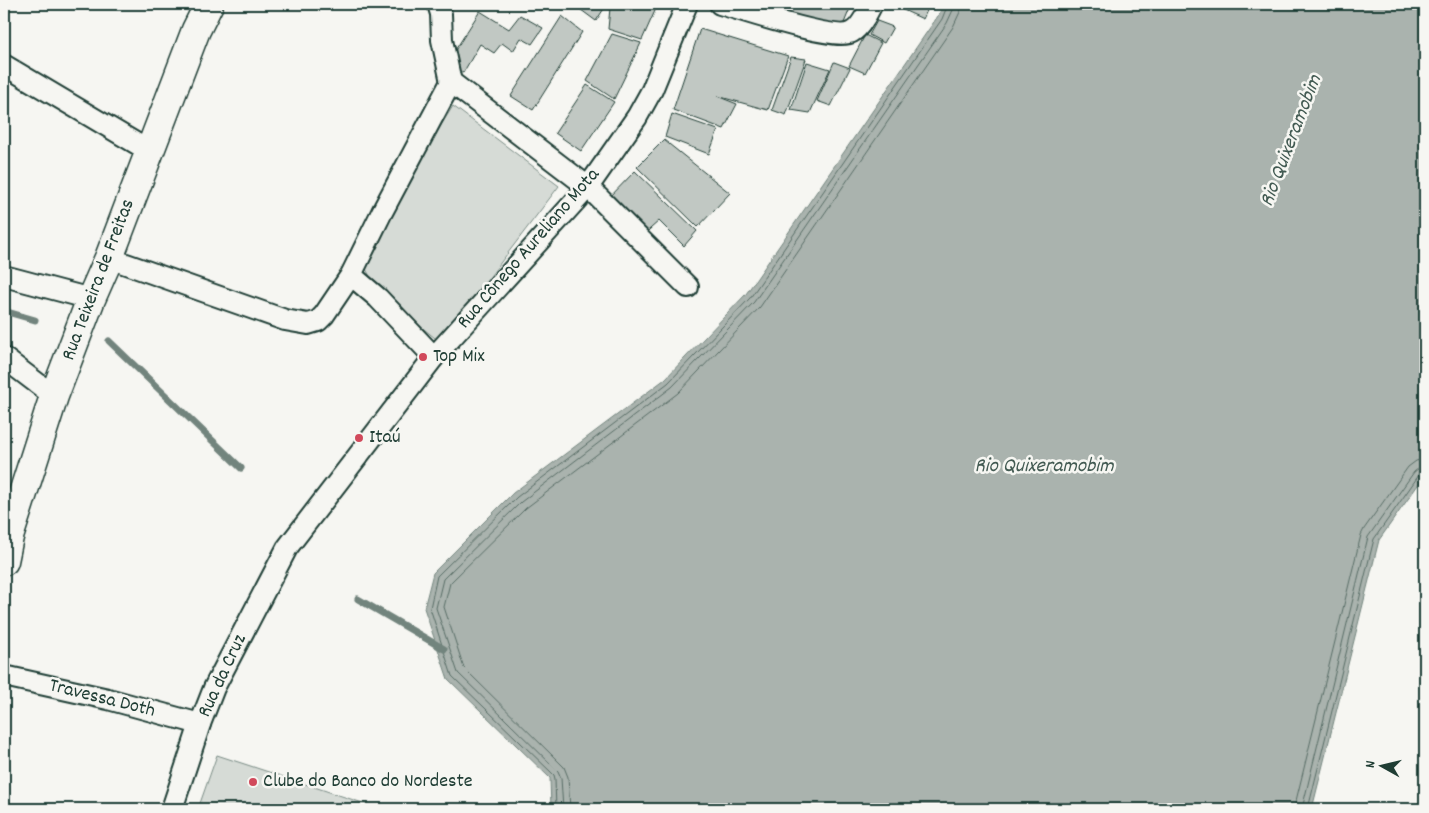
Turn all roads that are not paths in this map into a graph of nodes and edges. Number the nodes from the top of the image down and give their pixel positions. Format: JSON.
{"nodes":[{"id":1,"x":209,"y":4,"type":"edge"},
{"id":2,"x":438,"y":4,"type":"edge"},
{"id":3,"x":687,"y":4,"type":"edge"},
{"id":4,"x":720,"y":4,"type":"edge"},
{"id":5,"x":872,"y":4,"type":"edge"},
{"id":6,"x":4,"y":65,"type":"edge"},
{"id":7,"x":451,"y":82,"type":"junction"},
{"id":8,"x":149,"y":150,"type":"junction"},
{"id":9,"x":588,"y":187,"type":"junction"},
{"id":10,"x":109,"y":258,"type":"junction"},
{"id":11,"x":351,"y":275,"type":"junction"},
{"id":12,"x":4,"y":276,"type":"edge"},
{"id":13,"x":688,"y":287,"type":"dead end"},
{"id":14,"x":91,"y":299,"type":"junction"},
{"id":15,"x":434,"y":357,"type":"junction"},
{"id":16,"x":4,"y":358,"type":"edge"},
{"id":17,"x":54,"y":396,"type":"junction"},
{"id":18,"x":6,"y":544,"type":"edge"},
{"id":19,"x":287,"y":548,"type":"joint"},
{"id":20,"x":4,"y":676,"type":"edge"},
{"id":21,"x":200,"y":724,"type":"junction"},
{"id":22,"x":172,"y":809,"type":"edge"}],
"edges":[{"from":1,"to":8,"type":"street","name":"Rua Teixeira de Freitas"},
{"from":2,"to":7,"type":"street"},
{"from":3,"to":9,"type":"street","name":"Rua Cônego Aureliano Mota"},
{"from":4,"to":5,"type":"street"},
{"from":6,"to":8,"type":"street"},
{"from":7,"to":9,"type":"street"},
{"from":7,"to":11,"type":"street"},
{"from":8,"to":10,"type":"street","name":"Rua Teixeira de Freitas"},
{"from":9,"to":13,"type":"street"},
{"from":9,"to":15,"type":"street","name":"Rua Cônego Aureliano Mota"},
{"from":10,"to":11,"type":"street"},
{"from":10,"to":14,"type":"street","name":"Rua Teixeira de Freitas"},
{"from":11,"to":15,"type":"street"},
{"from":12,"to":14,"type":"street"},
{"from":14,"to":17,"type":"street","name":"Rua Teixeira de Freitas"},
{"from":15,"to":19,"type":"street","name":"Rua Cônego Aureliano Mota"},
{"from":16,"to":17,"type":"street"},
{"from":17,"to":18,"type":"street","name":"Rua Teixeira de Freitas"},
{"from":19,"to":21,"type":"street","name":"Rua da Cruz"},
{"from":20,"to":21,"type":"street","name":"Travessa Doth"},
{"from":21,"to":22,"type":"street","name":"Rua da Cruz"}]}
